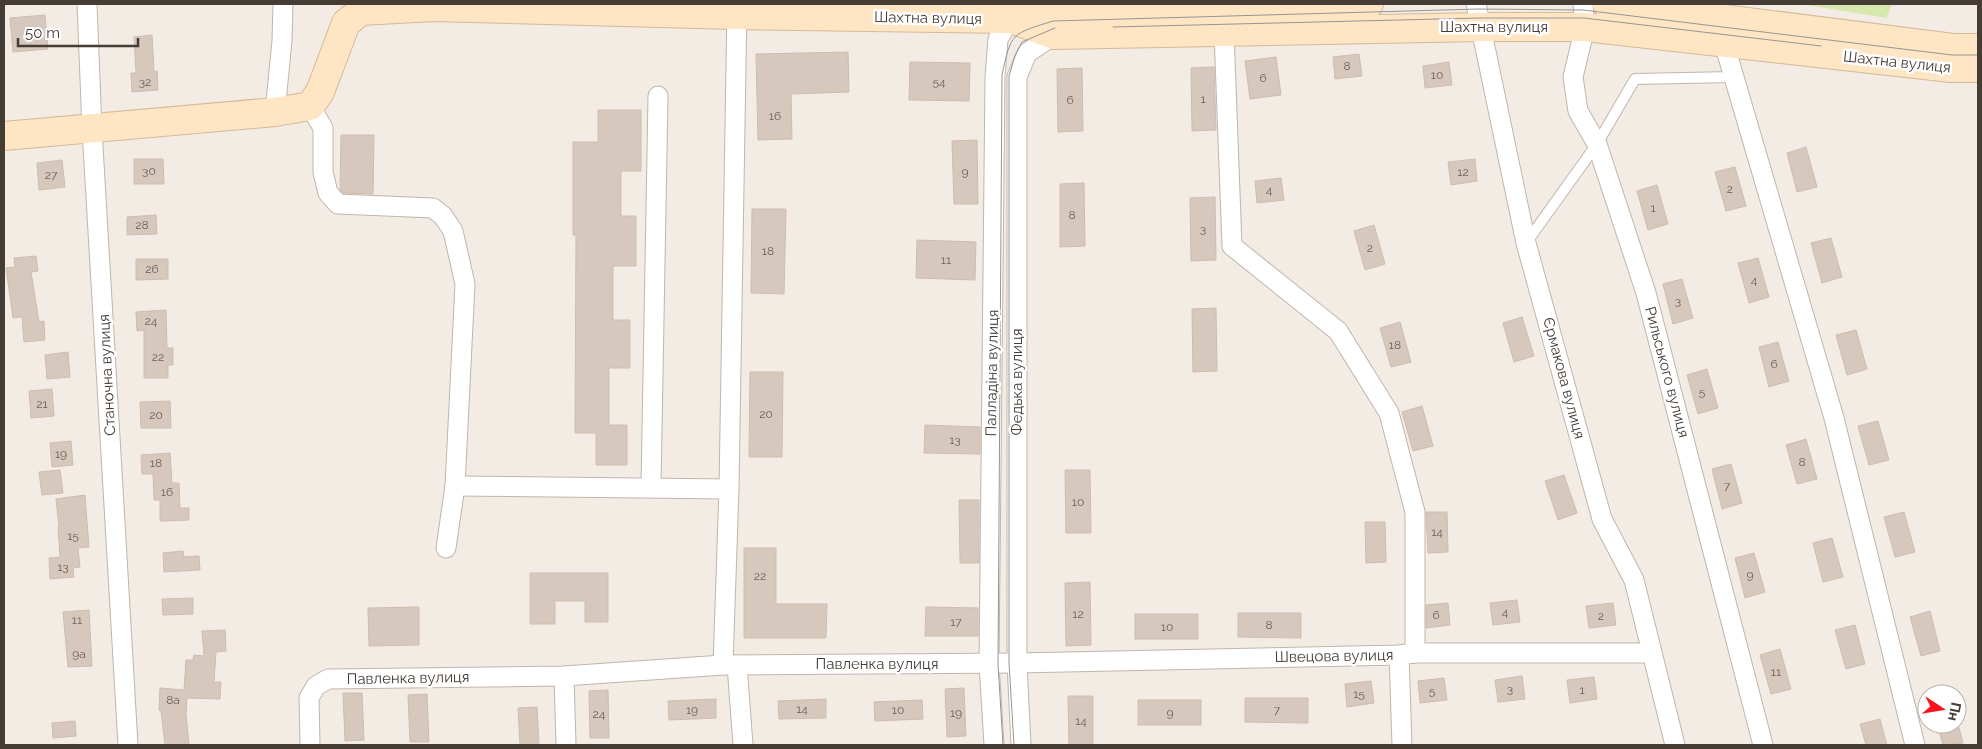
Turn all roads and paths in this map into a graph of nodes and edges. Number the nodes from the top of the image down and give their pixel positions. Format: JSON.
{"nodes":[{"id":1,"x":87,"y":4,"type":"edge"},
{"id":2,"x":283,"y":4,"type":"edge"},
{"id":3,"x":1369,"y":4,"type":"edge"},
{"id":4,"x":1606,"y":4,"type":"edge"},
{"id":5,"x":433,"y":6,"type":"edge"},
{"id":6,"x":588,"y":8,"type":"edge"},
{"id":7,"x":1086,"y":8,"type":"edge"},
{"id":8,"x":736,"y":9,"type":"edge"},
{"id":9,"x":1010,"y":11,"type":"edge"},
{"id":10,"x":1479,"y":15,"type":"edge"},
{"id":11,"x":1584,"y":16,"type":"edge"},
{"id":12,"x":1720,"y":30,"type":"junction"},
{"id":13,"x":1224,"y":32,"type":"junction"},
{"id":14,"x":1054,"y":35,"type":"junction"},
{"id":15,"x":1978,"y":48,"type":"edge"},
{"id":16,"x":1027,"y":53,"type":"junction"},
{"id":17,"x":1978,"y":68,"type":"edge"},
{"id":18,"x":1733,"y":77,"type":"junction"},
{"id":19,"x":658,"y":96,"type":"dead end"},
{"id":20,"x":310,"y":106,"type":"junction"},
{"id":21,"x":276,"y":112,"type":"junction"},
{"id":22,"x":92,"y":129,"type":"junction"},
{"id":23,"x":4,"y":136,"type":"edge"},
{"id":24,"x":1597,"y":144,"type":"junction"},
{"id":25,"x":1526,"y":243,"type":"junction"},
{"id":26,"x":455,"y":486,"type":"junction"},
{"id":27,"x":651,"y":487,"type":"junction"},
{"id":28,"x":729,"y":488,"type":"junction"},
{"id":29,"x":446,"y":548,"type":"dead end"},
{"id":30,"x":1652,"y":652,"type":"junction"},
{"id":31,"x":1407,"y":654,"type":"junction"},
{"id":32,"x":990,"y":664,"type":"junction"},
{"id":33,"x":1017,"y":664,"type":"junction"},
{"id":34,"x":730,"y":665,"type":"junction"},
{"id":35,"x":564,"y":676,"type":"junction"},
{"id":36,"x":128,"y":745,"type":"edge"},
{"id":37,"x":310,"y":745,"type":"edge"},
{"id":38,"x":566,"y":745,"type":"edge"},
{"id":39,"x":743,"y":745,"type":"edge"},
{"id":40,"x":994,"y":745,"type":"edge"},
{"id":41,"x":1021,"y":745,"type":"edge"},
{"id":42,"x":1402,"y":745,"type":"edge"},
{"id":43,"x":1674,"y":745,"type":"edge"},
{"id":44,"x":1763,"y":745,"type":"edge"},
{"id":45,"x":1914,"y":745,"type":"edge"}],
"edges":[{"from":1,"to":22,"type":"street","name":"Станочна вулиця"},
{"from":2,"to":21,"type":"street"},
{"from":3,"to":7,"type":"main road","name":"Шахтна вулиця"},
{"from":4,"to":12,"type":"main road","name":"Шахтна вулиця"},
{"from":5,"to":6,"type":"main road","name":"Шахтна вулиця"},
{"from":5,"to":20,"type":"main road","name":"Шахтна вулиця"},
{"from":6,"to":8,"type":"main road","name":"Шахтна вулиця"},
{"from":7,"to":9,"type":"main road","name":"Шахтна вулиця"},
{"from":8,"to":9,"type":"main road","name":"Шахтна вулиця"},
{"from":8,"to":28,"type":"street"},
{"from":9,"to":14,"type":"main road","name":"Шахтна вулиця"},
{"from":9,"to":16,"type":"street"},
{"from":9,"to":32,"type":"street","name":"Палладіна вулиця"},
{"from":10,"to":11,"type":"main road","name":"Шахтна вулиця"},
{"from":10,"to":13,"type":"main road","name":"Шахтна вулиця"},
{"from":10,"to":25,"type":"street","name":"Єрмакова вулиця"},
{"from":11,"to":12,"type":"main road","name":"Шахтна вулиця"},
{"from":11,"to":24,"type":"street","name":"Рильського вулиця"},
{"from":12,"to":15,"type":"main road","name":"Шахтна вулиця"},
{"from":12,"to":17,"type":"main road","name":"Шахтна вулиця"},
{"from":12,"to":18,"type":"street"},
{"from":13,"to":14,"type":"main road","name":"Шахтна вулиця"},
{"from":13,"to":31,"type":"street"},
{"from":14,"to":16,"type":"street"},
{"from":16,"to":33,"type":"street","name":"Федька вулиця"},
{"from":18,"to":24,"type":"lane"},
{"from":18,"to":45,"type":"street"},
{"from":19,"to":27,"type":"street"},
{"from":20,"to":21,"type":"main road"},
{"from":20,"to":26,"type":"street"},
{"from":21,"to":22,"type":"main road"},
{"from":22,"to":23,"type":"main road"},
{"from":22,"to":36,"type":"street","name":"Станочна вулиця"},
{"from":24,"to":25,"type":"lane"},
{"from":24,"to":44,"type":"street","name":"Рильського вулиця"},
{"from":25,"to":30,"type":"street","name":"Єрмакова вулиця"},
{"from":26,"to":27,"type":"street"},
{"from":26,"to":29,"type":"street"},
{"from":27,"to":28,"type":"street"},
{"from":28,"to":34,"type":"street"},
{"from":30,"to":31,"type":"street","name":"Швецова вулиця"},
{"from":30,"to":43,"type":"street","name":"Єрмакова вулиця"},
{"from":31,"to":33,"type":"street","name":"Швецова вулиця"},
{"from":31,"to":42,"type":"street"},
{"from":32,"to":33,"type":"street","name":"Павленка вулиця"},
{"from":32,"to":34,"type":"street","name":"Павленка вулиця"},
{"from":32,"to":40,"type":"street","name":"Палладіна вулиця"},
{"from":33,"to":41,"type":"street","name":"Федька вулиця"},
{"from":34,"to":35,"type":"street","name":"Павленка вулиця"},
{"from":34,"to":39,"type":"street"},
{"from":35,"to":37,"type":"street","name":"Павленка вулиця"},
{"from":35,"to":38,"type":"street"}]}
